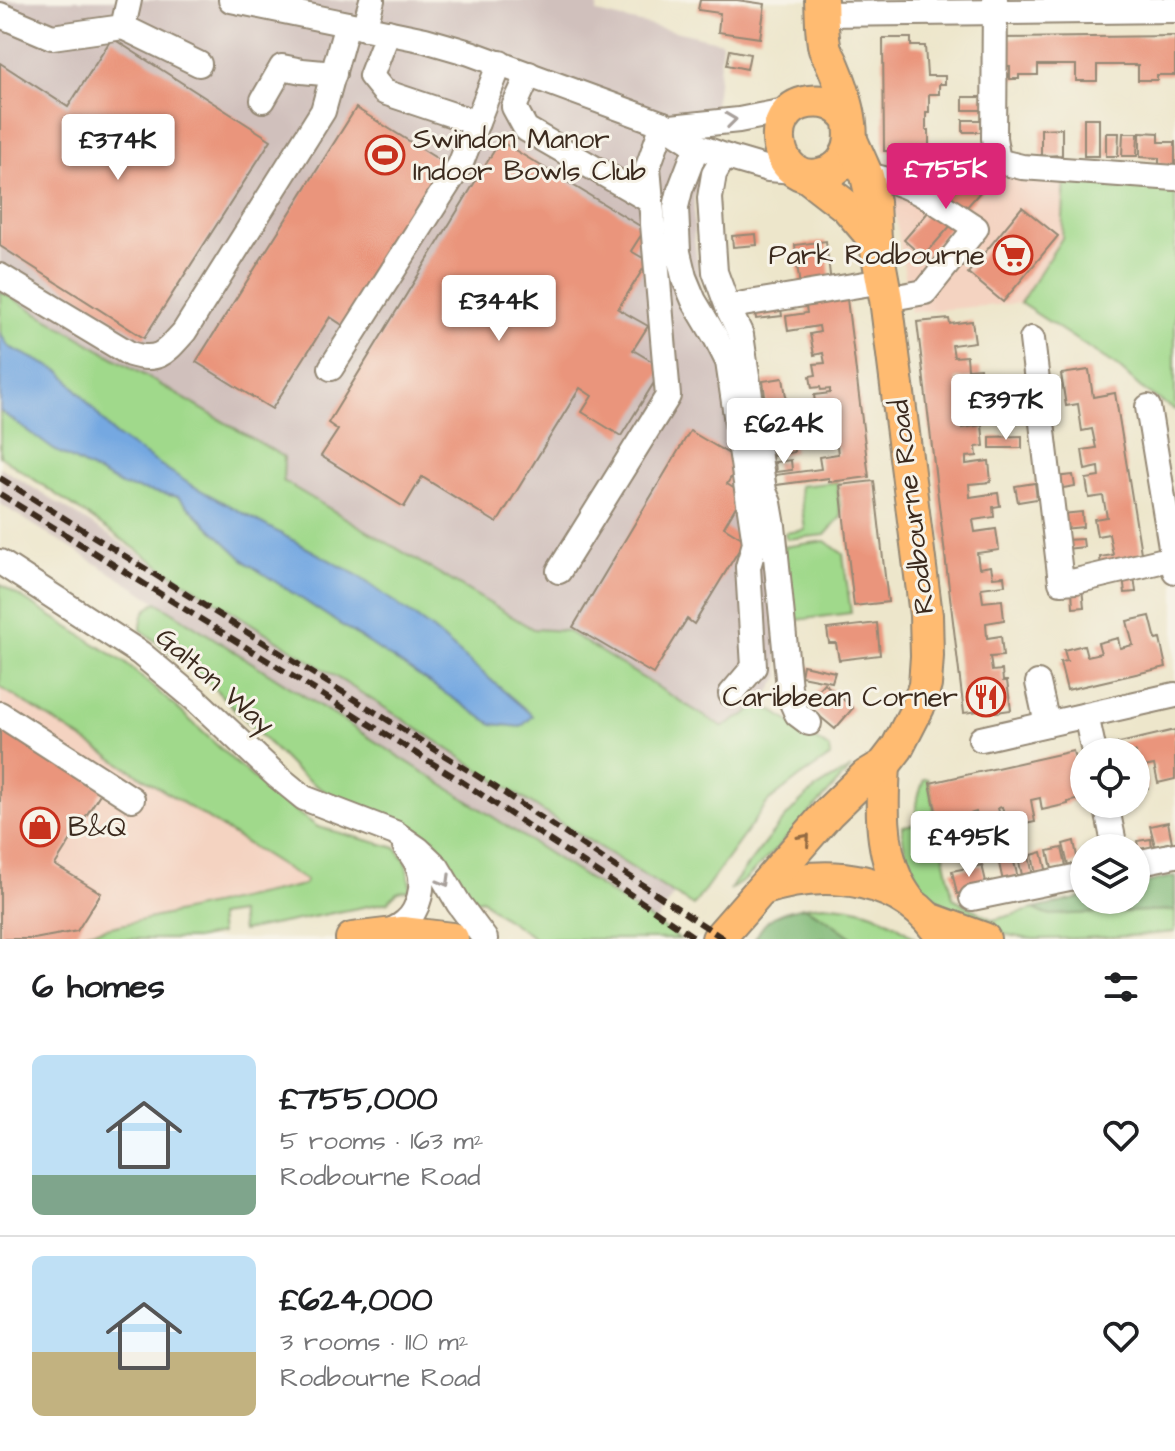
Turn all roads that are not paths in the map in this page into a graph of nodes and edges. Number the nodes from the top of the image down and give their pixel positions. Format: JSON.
{"nodes":[{"id":1,"x":129,"y":0,"type":"edge"},
{"id":2,"x":231,"y":0,"type":"edge"},
{"id":3,"x":372,"y":0,"type":"edge"},
{"id":4,"x":995,"y":6,"type":"edge"},
{"id":5,"x":821,"y":7,"type":"edge"},
{"id":6,"x":1159,"y":7,"type":"edge"},
{"id":7,"x":0,"y":15,"type":"edge"},
{"id":8,"x":123,"y":27,"type":"junction"},
{"id":9,"x":367,"y":28,"type":"junction"},
{"id":10,"x":825,"y":48,"type":"junction"},
{"id":11,"x":500,"y":63,"type":"junction"},
{"id":12,"x":199,"y":64,"type":"dead end"},
{"id":13,"x":334,"y":74,"type":"junction"},
{"id":14,"x":529,"y":74,"type":"junction"},
{"id":15,"x":263,"y":100,"type":"dead end"},
{"id":16,"x":797,"y":107,"type":"junction"},
{"id":17,"x":477,"y":123,"type":"junction"},
{"id":18,"x":667,"y":126,"type":"junction"},
{"id":19,"x":849,"y":128,"type":"junction"},
{"id":20,"x":697,"y":146,"type":"junction"},
{"id":21,"x":727,"y":157,"type":"junction"},
{"id":22,"x":801,"y":173,"type":"junction"},
{"id":23,"x":867,"y":176,"type":"junction"},
{"id":24,"x":1175,"y":178,"type":"edge"},
{"id":25,"x":651,"y":201,"type":"junction"},
{"id":26,"x":676,"y":207,"type":"junction"},
{"id":27,"x":711,"y":216,"type":"junction"},
{"id":28,"x":875,"y":240,"type":"junction"},
{"id":29,"x":0,"y":276,"type":"edge"},
{"id":30,"x":885,"y":290,"type":"junction"},
{"id":31,"x":729,"y":310,"type":"junction"},
{"id":32,"x":1032,"y":339,"type":"dead end"},
{"id":33,"x":331,"y":368,"type":"dead end"},
{"id":34,"x":1148,"y":407,"type":"dead end"},
{"id":35,"x":0,"y":562,"type":"edge"},
{"id":36,"x":1174,"y":564,"type":"edge"},
{"id":37,"x":559,"y":571,"type":"dead end"},
{"id":38,"x":1038,"y":683,"type":"dead end"},
{"id":39,"x":731,"y":694,"type":"dead end"},
{"id":40,"x":1175,"y":695,"type":"edge"},
{"id":41,"x":0,"y":714,"type":"edge"},
{"id":42,"x":1086,"y":715,"type":"junction"},
{"id":43,"x":809,"y":723,"type":"dead end"},
{"id":44,"x":1047,"y":724,"type":"junction"},
{"id":45,"x":1091,"y":738,"type":"edge"},
{"id":46,"x":981,"y":739,"type":"dead end"},
{"id":47,"x":884,"y":765,"type":"junction"},
{"id":48,"x":132,"y":799,"type":"dead end"},
{"id":49,"x":395,"y":833,"type":"junction"},
{"id":50,"x":1175,"y":855,"type":"edge"},
{"id":51,"x":1150,"y":860,"type":"edge"},
{"id":52,"x":1070,"y":878,"type":"edge"},
{"id":53,"x":762,"y":889,"type":"junction"},
{"id":54,"x":972,"y":898,"type":"dead end"},
{"id":55,"x":927,"y":920,"type":"edge"},
{"id":56,"x":366,"y":937,"type":"edge"},
{"id":57,"x":452,"y":939,"type":"edge"},
{"id":58,"x":485,"y":939,"type":"edge"},
{"id":59,"x":718,"y":939,"type":"edge"},
{"id":60,"x":984,"y":939,"type":"edge"}],
"edges":[{"from":1,"to":8,"type":"street"},
{"from":2,"to":9,"type":"street"},
{"from":3,"to":9,"type":"street"},
{"from":4,"to":5,"type":"street"},
{"from":4,"to":6,"type":"street"},
{"from":4,"to":24,"type":"street"},
{"from":5,"to":10,"type":"main road"},
{"from":7,"to":8,"type":"street"},
{"from":8,"to":12,"type":"street"},
{"from":9,"to":11,"type":"street"},
{"from":9,"to":13,"type":"street"},
{"from":9,"to":17,"type":"street"},
{"from":10,"to":16,"type":"main road"},
{"from":10,"to":19,"type":"main road","name":"Rodbourne Road"},
{"from":11,"to":14,"type":"street"},
{"from":11,"to":17,"type":"street"},
{"from":13,"to":15,"type":"street"},
{"from":13,"to":29,"type":"street"},
{"from":14,"to":18,"type":"street"},
{"from":14,"to":25,"type":"street"},
{"from":18,"to":16,"type":"street","one_way":true},
{"from":16,"to":19,"type":"main road"},
{"from":16,"to":22,"type":"main road"},
{"from":17,"to":33,"type":"street"},
{"from":18,"to":20,"type":"street"},
{"from":18,"to":25,"type":"street"},
{"from":19,"to":22,"type":"main road"},
{"from":19,"to":23,"type":"main road","name":"Rodbourne Road"},
{"from":20,"to":21,"type":"street"},
{"from":20,"to":26,"type":"street"},
{"from":21,"to":22,"type":"street"},
{"from":21,"to":27,"type":"street"},
{"from":22,"to":28,"type":"main road","name":"Rodbourne Road"},
{"from":23,"to":28,"type":"main road","name":"Rodbourne Road"},
{"from":23,"to":30,"type":"street"},
{"from":25,"to":37,"type":"street"},
{"from":26,"to":27,"type":"street"},
{"from":26,"to":39,"type":"street"},
{"from":27,"to":31,"type":"street"},
{"from":28,"to":30,"type":"main road","name":"Rodbourne Road"},
{"from":30,"to":31,"type":"street"},
{"from":30,"to":47,"type":"main road","name":"Rodbourne Road"},
{"from":31,"to":43,"type":"street"},
{"from":32,"to":36,"type":"street"},
{"from":34,"to":36,"type":"street"},
{"from":35,"to":49,"type":"street","name":"Galton Way"},
{"from":38,"to":44,"type":"street"},
{"from":40,"to":42,"type":"street"},
{"from":41,"to":48,"type":"street"},
{"from":42,"to":44,"type":"street"},
{"from":42,"to":45,"type":"street"},
{"from":44,"to":46,"type":"street"},
{"from":53,"to":47,"type":"main road","name":"Rodbourne Road","one_way":true},
{"from":47,"to":55,"type":"main road"},
{"from":49,"to":56,"type":"street"},
{"from":49,"to":58,"type":"street","name":"Galton Way","one_way":true},
{"from":50,"to":51,"type":"street"},
{"from":52,"to":54,"type":"street"},
{"from":53,"to":55,"type":"main road"},
{"from":53,"to":59,"type":"main road","name":"Rodbourne Road"},
{"from":55,"to":60,"type":"main road"},
{"from":56,"to":57,"type":"main road"}]}
